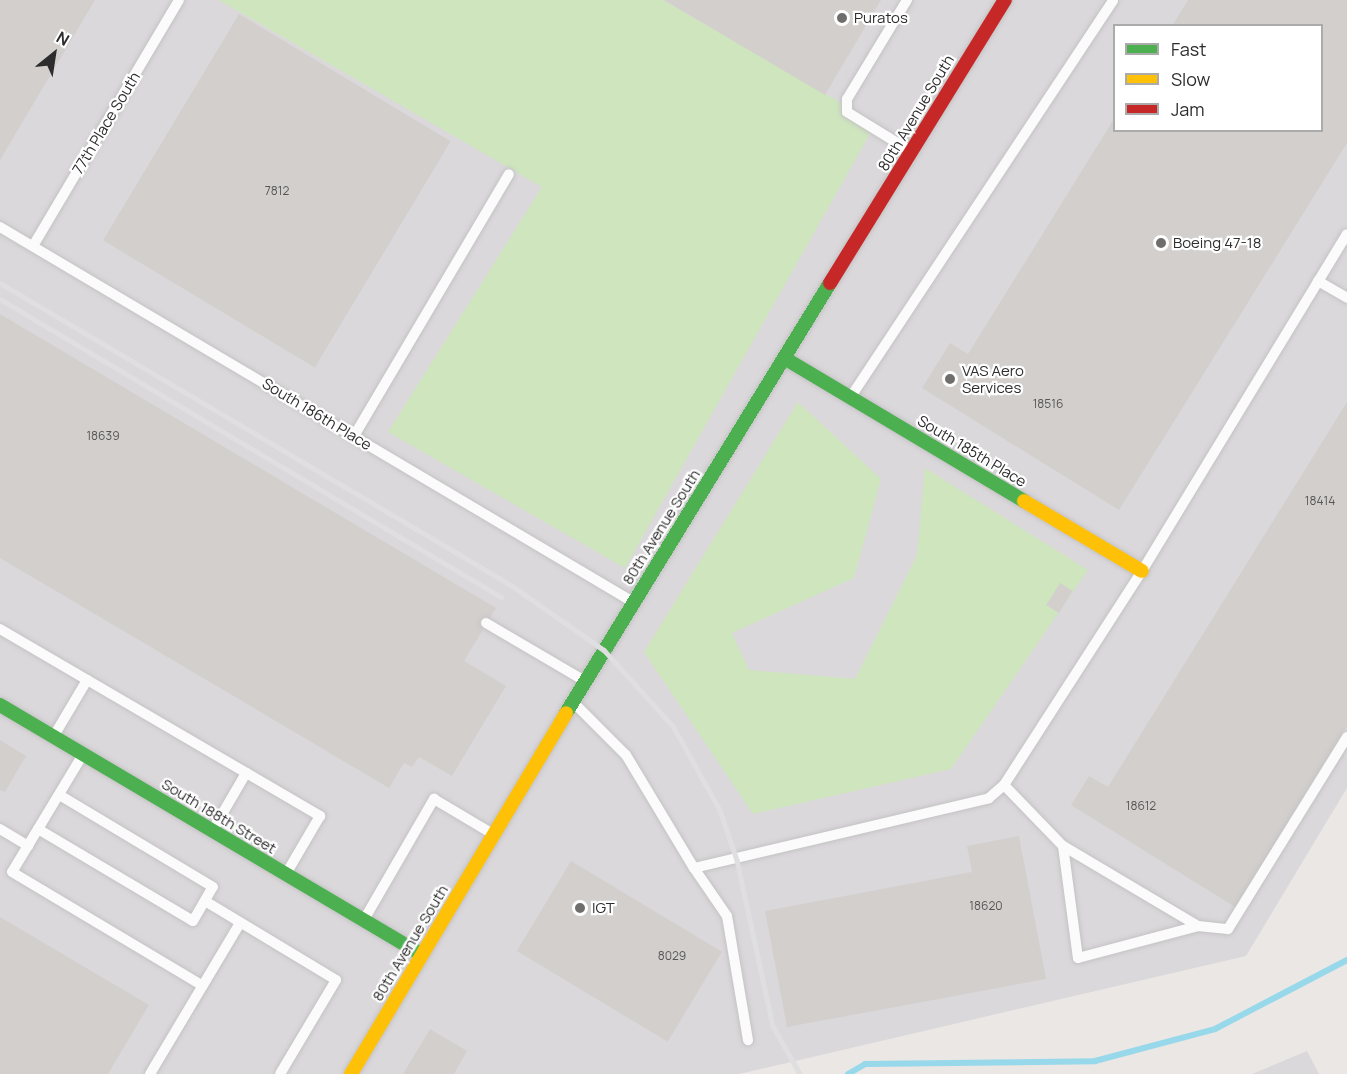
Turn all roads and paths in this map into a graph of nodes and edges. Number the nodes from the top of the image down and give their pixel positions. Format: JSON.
{"nodes":[{"id":1,"x":178,"y":0,"type":"edge"},
{"id":2,"x":907,"y":0,"type":"edge"},
{"id":3,"x":1005,"y":0,"type":"edge"},
{"id":4,"x":1113,"y":0,"type":"edge"},
{"id":5,"x":912,"y":152,"type":"junction"},
{"id":6,"x":509,"y":174,"type":"dead end"},
{"id":7,"x":0,"y":227,"type":"edge"},
{"id":8,"x":1347,"y":234,"type":"edge"},
{"id":9,"x":33,"y":246,"type":"junction"},
{"id":10,"x":1318,"y":281,"type":"junction"},
{"id":11,"x":1347,"y":298,"type":"edge"},
{"id":12,"x":786,"y":359,"type":"junction"},
{"id":13,"x":850,"y":397,"type":"junction"},
{"id":14,"x":354,"y":436,"type":"junction"},
{"id":15,"x":1142,"y":571,"type":"junction"},
{"id":16,"x":633,"y":602,"type":"junction"},
{"id":17,"x":486,"y":623,"type":"dead end"},
{"id":18,"x":0,"y":629,"type":"edge"},
{"id":19,"x":87,"y":680,"type":"junction"},
{"id":20,"x":585,"y":681,"type":"junction"},
{"id":21,"x":573,"y":701,"type":"junction"},
{"id":22,"x":0,"y":705,"type":"edge"},
{"id":23,"x":54,"y":737,"type":"junction"},
{"id":24,"x":1347,"y":737,"type":"edge"},
{"id":25,"x":83,"y":754,"type":"junction"},
{"id":26,"x":246,"y":773,"type":"junction"},
{"id":27,"x":1004,"y":785,"type":"junction"},
{"id":28,"x":59,"y":795,"type":"junction"},
{"id":29,"x":0,"y":829,"type":"edge"},
{"id":30,"x":38,"y":829,"type":"junction"},
{"id":31,"x":212,"y":831,"type":"junction"},
{"id":32,"x":494,"y":834,"type":"junction"},
{"id":33,"x":28,"y":846,"type":"junction"},
{"id":34,"x":1063,"y":846,"type":"junction"},
{"id":35,"x":694,"y":868,"type":"junction"},
{"id":36,"x":286,"y":875,"type":"junction"},
{"id":37,"x":205,"y":901,"type":"junction"},
{"id":38,"x":364,"y":920,"type":"junction"},
{"id":39,"x":240,"y":922,"type":"junction"},
{"id":40,"x":1198,"y":926,"type":"junction"},
{"id":41,"x":422,"y":955,"type":"junction"},
{"id":42,"x":202,"y":986,"type":"junction"},
{"id":43,"x":748,"y":1040,"type":"dead end"},
{"id":44,"x":150,"y":1074,"type":"edge"},
{"id":45,"x":280,"y":1074,"type":"edge"},
{"id":46,"x":351,"y":1074,"type":"edge"}],
"edges":[{"from":1,"to":9,"type":"lane","name":"77th Place South"},
{"from":2,"to":5,"type":"lane"},
{"from":3,"to":5,"type":"street","name":"80th Avenue South"},
{"from":4,"to":13,"type":"lane"},
{"from":5,"to":12,"type":"street","name":"80th Avenue South"},
{"from":6,"to":14,"type":"lane"},
{"from":7,"to":9,"type":"lane","name":"South 186th Place"},
{"from":8,"to":10,"type":"lane"},
{"from":9,"to":14,"type":"lane","name":"South 186th Place"},
{"from":10,"to":11,"type":"lane"},
{"from":10,"to":15,"type":"lane"},
{"from":12,"to":13,"type":"street","name":"South 185th Place"},
{"from":12,"to":16,"type":"street","name":"80th Avenue South"},
{"from":13,"to":15,"type":"street","name":"South 185th Place"},
{"from":14,"to":16,"type":"lane","name":"South 186th Place"},
{"from":15,"to":27,"type":"lane"},
{"from":16,"to":20,"type":"street","name":"80th Avenue South"},
{"from":17,"to":20,"type":"lane"},
{"from":18,"to":19,"type":"lane"},
{"from":19,"to":23,"type":"lane"},
{"from":19,"to":26,"type":"lane"},
{"from":20,"to":21,"type":"street","name":"80th Avenue South"},
{"from":21,"to":32,"type":"street","name":"80th Avenue South"},
{"from":21,"to":35,"type":"lane"},
{"from":22,"to":23,"type":"street","name":"South 188th Street"},
{"from":23,"to":25,"type":"street","name":"South 188th Street"},
{"from":24,"to":40,"type":"lane"},
{"from":25,"to":28,"type":"lane"},
{"from":25,"to":31,"type":"street","name":"South 188th Street"},
{"from":26,"to":31,"type":"lane"},
{"from":26,"to":36,"type":"lane"},
{"from":27,"to":34,"type":"lane"},
{"from":27,"to":35,"type":"lane"},
{"from":28,"to":30,"type":"lane"},
{"from":28,"to":37,"type":"lane"},
{"from":29,"to":33,"type":"lane"},
{"from":30,"to":33,"type":"lane"},
{"from":30,"to":37,"type":"lane"},
{"from":31,"to":36,"type":"street","name":"South 188th Street"},
{"from":32,"to":38,"type":"lane"},
{"from":32,"to":41,"type":"street","name":"80th Avenue South"},
{"from":33,"to":42,"type":"lane"},
{"from":34,"to":40,"type":"lane"},
{"from":34,"to":40,"type":"lane"},
{"from":35,"to":43,"type":"lane"},
{"from":36,"to":38,"type":"street","name":"South 188th Street"},
{"from":37,"to":39,"type":"lane"},
{"from":38,"to":41,"type":"street","name":"South 188th Street"},
{"from":39,"to":42,"type":"lane"},
{"from":39,"to":45,"type":"lane"},
{"from":41,"to":46,"type":"street","name":"80th Avenue South"},
{"from":42,"to":44,"type":"lane"}]}
